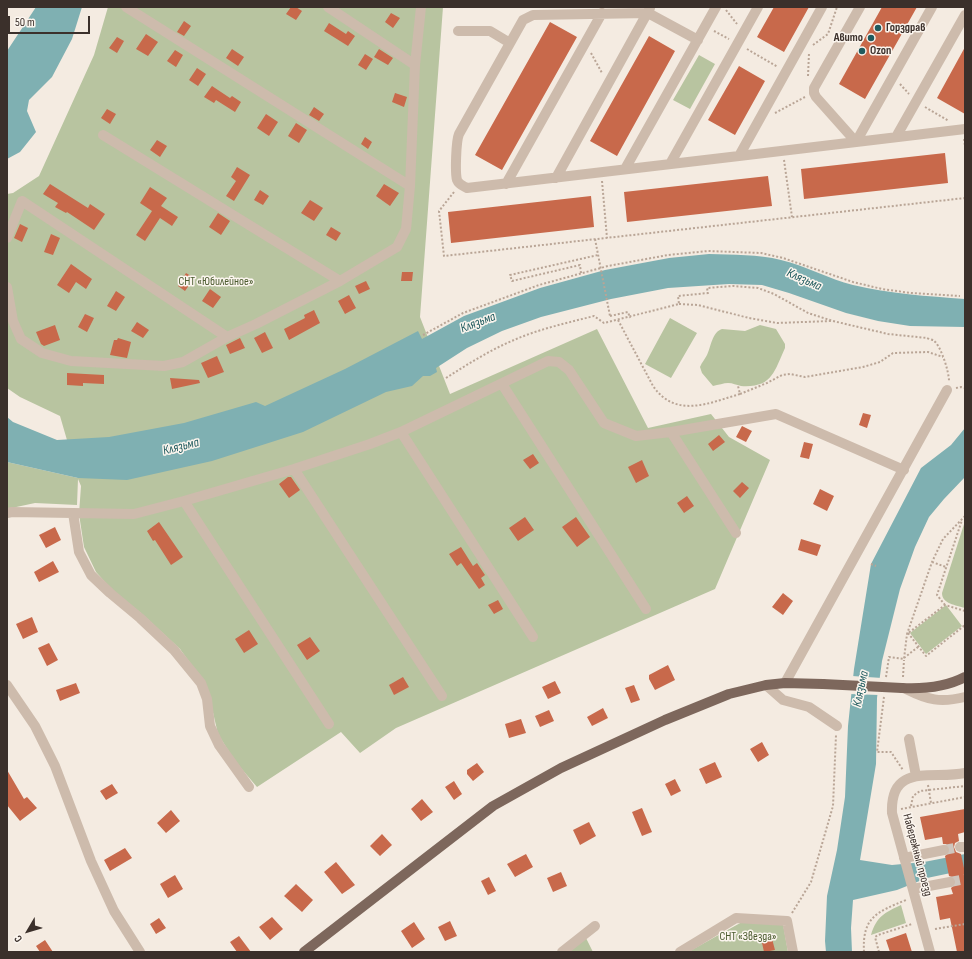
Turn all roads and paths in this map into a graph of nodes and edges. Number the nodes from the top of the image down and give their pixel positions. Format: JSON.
{"nodes":[{"id":1,"x":126,"y":7,"type":"edge"},
{"id":2,"x":328,"y":7,"type":"edge"},
{"id":3,"x":421,"y":7,"type":"edge"},
{"id":4,"x":716,"y":7,"type":"edge"},
{"id":5,"x":724,"y":7,"type":"edge"},
{"id":6,"x":758,"y":7,"type":"edge"},
{"id":7,"x":822,"y":7,"type":"edge"},
{"id":8,"x":837,"y":7,"type":"edge"},
{"id":9,"x":860,"y":7,"type":"edge"},
{"id":10,"x":932,"y":7,"type":"edge"},
{"id":11,"x":649,"y":10,"type":"edge"},
{"id":12,"x":602,"y":13,"type":"junction"},
{"id":13,"x":965,"y":15,"type":"edge"},
{"id":14,"x":458,"y":31,"type":"dead end"},
{"id":15,"x":744,"y":32,"type":"junction"},
{"id":16,"x":698,"y":40,"type":"junction"},
{"id":17,"x":510,"y":43,"type":"junction"},
{"id":18,"x":585,"y":43,"type":"junction"},
{"id":19,"x":415,"y":64,"type":"junction"},
{"id":20,"x":893,"y":77,"type":"junction"},
{"id":21,"x":808,"y":80,"type":"dead end"},
{"id":22,"x":608,"y":84,"type":"junction"},
{"id":23,"x":814,"y":93,"type":"junction"},
{"id":24,"x":916,"y":101,"type":"junction"},
{"id":25,"x":758,"y":122,"type":"junction"},
{"id":26,"x":964,"y":130,"type":"edge"},
{"id":27,"x":103,"y":135,"type":"dead end"},
{"id":28,"x":896,"y":137,"type":"junction"},
{"id":29,"x":856,"y":142,"type":"junction"},
{"id":30,"x":783,"y":151,"type":"junction"},
{"id":31,"x":739,"y":156,"type":"junction"},
{"id":32,"x":670,"y":164,"type":"junction"},
{"id":33,"x":625,"y":169,"type":"junction"},
{"id":34,"x":601,"y":172,"type":"junction"},
{"id":35,"x":556,"y":178,"type":"junction"},
{"id":36,"x":460,"y":184,"type":"junction"},
{"id":37,"x":506,"y":184,"type":"junction"},
{"id":38,"x":410,"y":186,"type":"junction"},
{"id":39,"x":965,"y":198,"type":"edge"},
{"id":40,"x":792,"y":217,"type":"junction"},
{"id":41,"x":7,"y":238,"type":"edge"},
{"id":42,"x":607,"y":238,"type":"junction"},
{"id":43,"x":595,"y":239,"type":"junction"},
{"id":44,"x":598,"y":255,"type":"junction"},
{"id":45,"x":582,"y":273,"type":"junction"},
{"id":46,"x":340,"y":281,"type":"junction"},
{"id":47,"x":7,"y":287,"type":"edge"},
{"id":48,"x":960,"y":296,"type":"dead end"},
{"id":49,"x":679,"y":304,"type":"junction"},
{"id":50,"x":630,"y":318,"type":"junction"},
{"id":51,"x":618,"y":320,"type":"junction"},
{"id":52,"x":833,"y":321,"type":"junction"},
{"id":53,"x":422,"y":335,"type":"dead end"},
{"id":54,"x":227,"y":337,"type":"junction"},
{"id":55,"x":942,"y":357,"type":"junction"},
{"id":56,"x":446,"y":378,"type":"dead end"},
{"id":57,"x":502,"y":384,"type":"junction"},
{"id":58,"x":738,"y":386,"type":"dead end"},
{"id":59,"x":948,"y":390,"type":"joint"},
{"id":60,"x":740,"y":394,"type":"junction"},
{"id":61,"x":401,"y":432,"type":"junction"},
{"id":62,"x":671,"y":432,"type":"junction"},
{"id":63,"x":294,"y":469,"type":"junction"},
{"id":64,"x":904,"y":470,"type":"junction"},
{"id":65,"x":184,"y":501,"type":"junction"},
{"id":66,"x":7,"y":513,"type":"edge"},
{"id":67,"x":73,"y":513,"type":"junction"},
{"id":68,"x":965,"y":516,"type":"edge"},
{"id":69,"x":962,"y":518,"type":"junction"},
{"id":70,"x":736,"y":533,"type":"dead end"},
{"id":71,"x":932,"y":562,"type":"junction"},
{"id":72,"x":872,"y":564,"type":"dead end"},
{"id":73,"x":876,"y":566,"type":"dead end"},
{"id":74,"x":946,"y":567,"type":"junction"},
{"id":75,"x":945,"y":605,"type":"junction"},
{"id":76,"x":646,"y":610,"type":"dead end"},
{"id":77,"x":965,"y":611,"type":"edge"},
{"id":78,"x":965,"y":625,"type":"edge"},
{"id":79,"x":907,"y":634,"type":"junction"},
{"id":80,"x":533,"y":637,"type":"dead end"},
{"id":81,"x":918,"y":647,"type":"junction"},
{"id":82,"x":904,"y":659,"type":"junction"},
{"id":83,"x":965,"y":677,"type":"edge"},
{"id":84,"x":886,"y":679,"type":"dead end"},
{"id":85,"x":785,"y":683,"type":"junction"},
{"id":86,"x":7,"y":685,"type":"edge"},
{"id":87,"x":766,"y":685,"type":"junction"},
{"id":88,"x":904,"y":685,"type":"junction"},
{"id":89,"x":884,"y":694,"type":"dead end"},
{"id":90,"x":442,"y":696,"type":"dead end"},
{"id":91,"x":965,"y":697,"type":"edge"},
{"id":92,"x":329,"y":724,"type":"dead end"},
{"id":93,"x":837,"y":726,"type":"joint"},
{"id":94,"x":909,"y":739,"type":"dead end"},
{"id":95,"x":965,"y":773,"type":"edge"},
{"id":96,"x":917,"y":776,"type":"junction"},
{"id":97,"x":965,"y":786,"type":"edge"},
{"id":98,"x":249,"y":787,"type":"dead end"},
{"id":99,"x":929,"y":789,"type":"junction"},
{"id":100,"x":965,"y":797,"type":"edge"},
{"id":101,"x":931,"y":803,"type":"junction"},
{"id":102,"x":911,"y":807,"type":"junction"},
{"id":103,"x":892,"y":810,"type":"junction"},
{"id":104,"x":944,"y":850,"type":"tunnel mouth"},
{"id":105,"x":905,"y":860,"type":"junction"},
{"id":106,"x":950,"y":882,"type":"tunnel mouth"},
{"id":107,"x":912,"y":888,"type":"junction"},
{"id":108,"x":899,"y":902,"type":"dead end"},
{"id":109,"x":787,"y":921,"type":"junction"},
{"id":110,"x":913,"y":924,"type":"dead end"},
{"id":111,"x":965,"y":924,"type":"edge"},
{"id":112,"x":595,"y":926,"type":"dead end"},
{"id":113,"x":924,"y":931,"type":"junction"},
{"id":114,"x":140,"y":952,"type":"edge"},
{"id":115,"x":304,"y":952,"type":"edge"},
{"id":116,"x":562,"y":952,"type":"edge"},
{"id":117,"x":680,"y":952,"type":"edge"},
{"id":118,"x":793,"y":952,"type":"edge"},
{"id":119,"x":864,"y":952,"type":"edge"},
{"id":120,"x":879,"y":952,"type":"edge"},
{"id":121,"x":930,"y":952,"type":"edge"}],
"edges":[{"from":1,"to":38,"type":"street"},
{"from":2,"to":19,"type":"street"},
{"from":3,"to":19,"type":"street"},
{"from":4,"to":16,"type":"street"},
{"from":5,"to":15,"type":"path"},
{"from":6,"to":15,"type":"street"},
{"from":7,"to":25,"type":"street"},
{"from":8,"to":21,"type":"path"},
{"from":9,"to":23,"type":"street"},
{"from":10,"to":20,"type":"street"},
{"from":11,"to":12,"type":"street"},
{"from":11,"to":16,"type":"street"},
{"from":11,"to":22,"type":"street"},
{"from":12,"to":17,"type":"street"},
{"from":12,"to":18,"type":"street"},
{"from":13,"to":24,"type":"street"},
{"from":14,"to":17,"type":"street"},
{"from":15,"to":32,"type":"street"},
{"from":16,"to":33,"type":"street"},
{"from":17,"to":36,"type":"street"},
{"from":18,"to":22,"type":"path"},
{"from":18,"to":37,"type":"street"},
{"from":19,"to":38,"type":"street"},
{"from":20,"to":24,"type":"path"},
{"from":20,"to":29,"type":"street"},
{"from":22,"to":35,"type":"street"},
{"from":23,"to":25,"type":"path"},
{"from":23,"to":29,"type":"street"},
{"from":24,"to":26,"type":"path"},
{"from":24,"to":28,"type":"street"},
{"from":25,"to":31,"type":"street"},
{"from":26,"to":28,"type":"street"},
{"from":27,"to":46,"type":"street"},
{"from":28,"to":29,"type":"street"},
{"from":29,"to":30,"type":"street"},
{"from":30,"to":31,"type":"street"},
{"from":30,"to":40,"type":"path"},
{"from":31,"to":32,"type":"street"},
{"from":32,"to":33,"type":"street"},
{"from":33,"to":34,"type":"street"},
{"from":34,"to":35,"type":"street"},
{"from":34,"to":42,"type":"path"},
{"from":35,"to":37,"type":"street"},
{"from":36,"to":37,"type":"street"},
{"from":36,"to":43,"type":"path"},
{"from":38,"to":46,"type":"street"},
{"from":39,"to":40,"type":"path"},
{"from":40,"to":42,"type":"path"},
{"from":41,"to":54,"type":"street"},
{"from":42,"to":43,"type":"path"},
{"from":43,"to":44,"type":"path","bridge":true},
{"from":44,"to":45,"type":"path"},
{"from":44,"to":50,"type":"path","bridge":true},
{"from":45,"to":48,"type":"path"},
{"from":45,"to":53,"type":"path"},
{"from":46,"to":54,"type":"street"},
{"from":47,"to":54,"type":"street"},
{"from":49,"to":50,"type":"path"},
{"from":49,"to":52,"type":"path"},
{"from":49,"to":52,"type":"path"},
{"from":50,"to":51,"type":"path"},
{"from":51,"to":56,"type":"path"},
{"from":51,"to":60,"type":"path"},
{"from":52,"to":55,"type":"path"},
{"from":55,"to":59,"type":"path"},
{"from":55,"to":60,"type":"path"},
{"from":57,"to":61,"type":"street"},
{"from":57,"to":62,"type":"street"},
{"from":57,"to":76,"type":"street"},
{"from":58,"to":60,"type":"path"},
{"from":59,"to":64,"type":"street"},
{"from":61,"to":63,"type":"street"},
{"from":61,"to":80,"type":"street"},
{"from":62,"to":64,"type":"street"},
{"from":62,"to":70,"type":"street"},
{"from":63,"to":65,"type":"street"},
{"from":63,"to":90,"type":"street"},
{"from":64,"to":85,"type":"street"},
{"from":65,"to":67,"type":"street"},
{"from":65,"to":92,"type":"street"},
{"from":66,"to":67,"type":"street"},
{"from":67,"to":98,"type":"street"},
{"from":68,"to":69,"type":"path"},
{"from":69,"to":71,"type":"path"},
{"from":69,"to":74,"type":"path"},
{"from":71,"to":74,"type":"path"},
{"from":71,"to":79,"type":"path"},
{"from":72,"to":73,"type":"path"},
{"from":74,"to":75,"type":"path"},
{"from":75,"to":77,"type":"path"},
{"from":75,"to":79,"type":"path"},
{"from":78,"to":81,"type":"path"},
{"from":79,"to":81,"type":"path"},
{"from":79,"to":82,"type":"path"},
{"from":81,"to":82,"type":"path"},
{"from":82,"to":84,"type":"path"},
{"from":82,"to":88,"type":"path"},
{"from":83,"to":88,"type":"main road"},
{"from":85,"to":87,"type":"main road"},
{"from":85,"to":88,"type":"main road","bridge":true},
{"from":86,"to":114,"type":"street"},
{"from":87,"to":93,"type":"street"},
{"from":87,"to":115,"type":"main road"},
{"from":88,"to":91,"type":"street"},
{"from":89,"to":96,"type":"path"},
{"from":93,"to":109,"type":"path"},
{"from":94,"to":96,"type":"street"},
{"from":95,"to":96,"type":"street"},
{"from":96,"to":99,"type":"path"},
{"from":96,"to":103,"type":"street","name":"Набережный проезд"},
{"from":97,"to":99,"type":"path"},
{"from":99,"to":101,"type":"path"},
{"from":99,"to":102,"type":"path"},
{"from":100,"to":101,"type":"path"},
{"from":101,"to":102,"type":"path"},
{"from":102,"to":103,"type":"path"},
{"from":103,"to":105,"type":"street","name":"Набережный проезд"},
{"from":104,"to":105,"type":"street"},
{"from":105,"to":107,"type":"street","name":"Набережный проезд"},
{"from":106,"to":107,"type":"street"},
{"from":107,"to":113,"type":"street","name":"Набережный проезд"},
{"from":108,"to":119,"type":"path"},
{"from":109,"to":117,"type":"street"},
{"from":109,"to":118,"type":"street"},
{"from":110,"to":120,"type":"path"},
{"from":111,"to":113,"type":"path"},
{"from":112,"to":116,"type":"street"},
{"from":113,"to":121,"type":"street","name":"Набережный проезд"}]}
